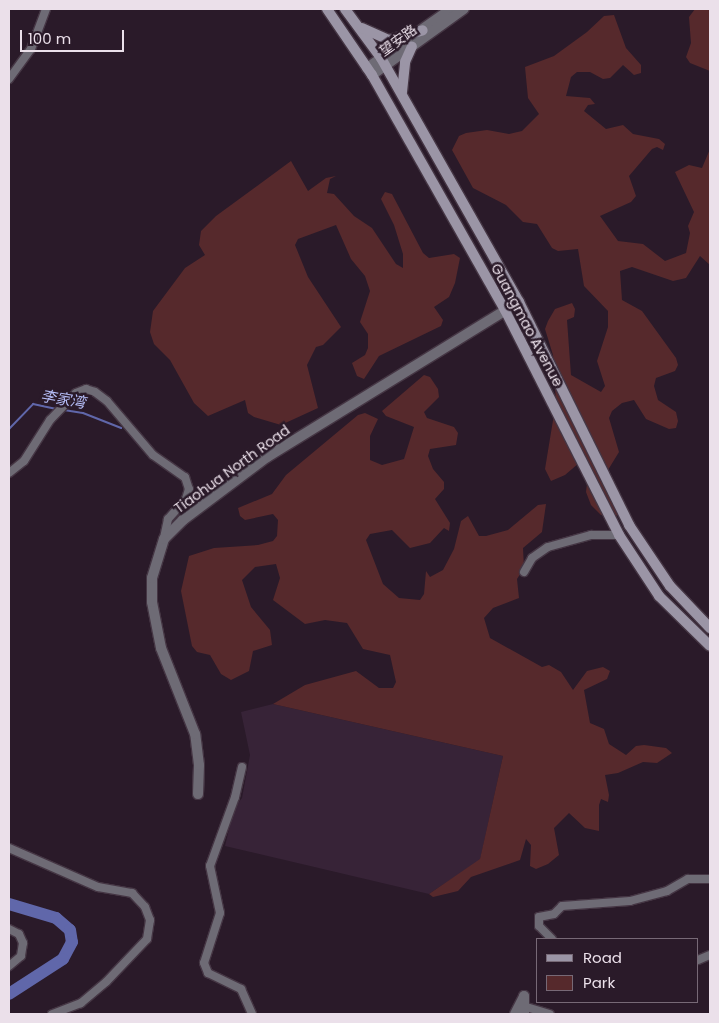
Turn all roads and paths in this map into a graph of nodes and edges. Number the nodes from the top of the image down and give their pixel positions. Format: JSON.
{"nodes":[{"id":1,"x":46,"y":9,"type":"edge"},
{"id":2,"x":327,"y":9,"type":"edge"},
{"id":3,"x":346,"y":9,"type":"edge"},
{"id":4,"x":451,"y":9,"type":"edge"},
{"id":5,"x":464,"y":9,"type":"edge"},
{"id":6,"x":357,"y":25,"type":"junction"},
{"id":7,"x":423,"y":30,"type":"junction"},
{"id":8,"x":412,"y":46,"type":"junction"},
{"id":9,"x":383,"y":62,"type":"junction"},
{"id":10,"x":370,"y":72,"type":"junction"},
{"id":11,"x":9,"y":79,"type":"edge"},
{"id":12,"x":402,"y":96,"type":"junction"},
{"id":13,"x":519,"y":302,"type":"junction"},
{"id":14,"x":505,"y":310,"type":"junction"},
{"id":15,"x":9,"y":473,"type":"edge"},
{"id":16,"x":619,"y":535,"type":"junction"},
{"id":17,"x":164,"y":539,"type":"junction"},
{"id":18,"x":524,"y":572,"type":"dead end"},
{"id":19,"x":710,"y":628,"type":"edge"},
{"id":20,"x":710,"y":646,"type":"edge"},
{"id":21,"x":242,"y":767,"type":"dead end"},
{"id":22,"x":198,"y":794,"type":"dead end"},
{"id":23,"x":9,"y":848,"type":"edge"},
{"id":24,"x":710,"y":879,"type":"edge"},
{"id":25,"x":9,"y":929,"type":"edge"},
{"id":26,"x":551,"y":938,"type":"edge"},
{"id":27,"x":9,"y":966,"type":"edge"},
{"id":28,"x":520,"y":1010,"type":"edge"},
{"id":29,"x":52,"y":1014,"type":"edge"},
{"id":30,"x":252,"y":1014,"type":"edge"},
{"id":31,"x":550,"y":1014,"type":"edge"}],
"edges":[{"from":1,"to":11,"type":"street"},
{"from":2,"to":10,"type":"main road","name":"Guangmao Avenue"},
{"from":3,"to":6,"type":"main road","name":"Guangmao Avenue"},
{"from":4,"to":7,"type":"street","name":"望安路"},
{"from":5,"to":8,"type":"street","name":"望安路"},
{"from":6,"to":7,"type":"main road"},
{"from":6,"to":9,"type":"main road","name":"Guangmao Avenue"},
{"from":7,"to":9,"type":"street","name":"望安路"},
{"from":8,"to":9,"type":"street","name":"望安路"},
{"from":8,"to":12,"type":"main road"},
{"from":9,"to":10,"type":"street","name":"望安路"},
{"from":9,"to":12,"type":"main road","name":"Guangmao Avenue"},
{"from":10,"to":14,"type":"main road","name":"Guangmao Avenue"},
{"from":12,"to":13,"type":"main road","name":"Guangmao Avenue"},
{"from":13,"to":14,"type":"street","name":"Tiaohua North Road"},
{"from":13,"to":19,"type":"main road","name":"Guangmao Avenue"},
{"from":14,"to":16,"type":"main road","name":"Guangmao Avenue"},
{"from":14,"to":17,"type":"street","name":"Tiaohua North Road"},
{"from":15,"to":17,"type":"street"},
{"from":16,"to":18,"type":"street"},
{"from":16,"to":20,"type":"main road","name":"Guangmao Avenue"},
{"from":17,"to":22,"type":"street","name":"Tiaohua North Road"},
{"from":21,"to":30,"type":"street"},
{"from":23,"to":29,"type":"street"},
{"from":24,"to":26,"type":"street"},
{"from":25,"to":27,"type":"street"},
{"from":28,"to":31,"type":"street"}]}
